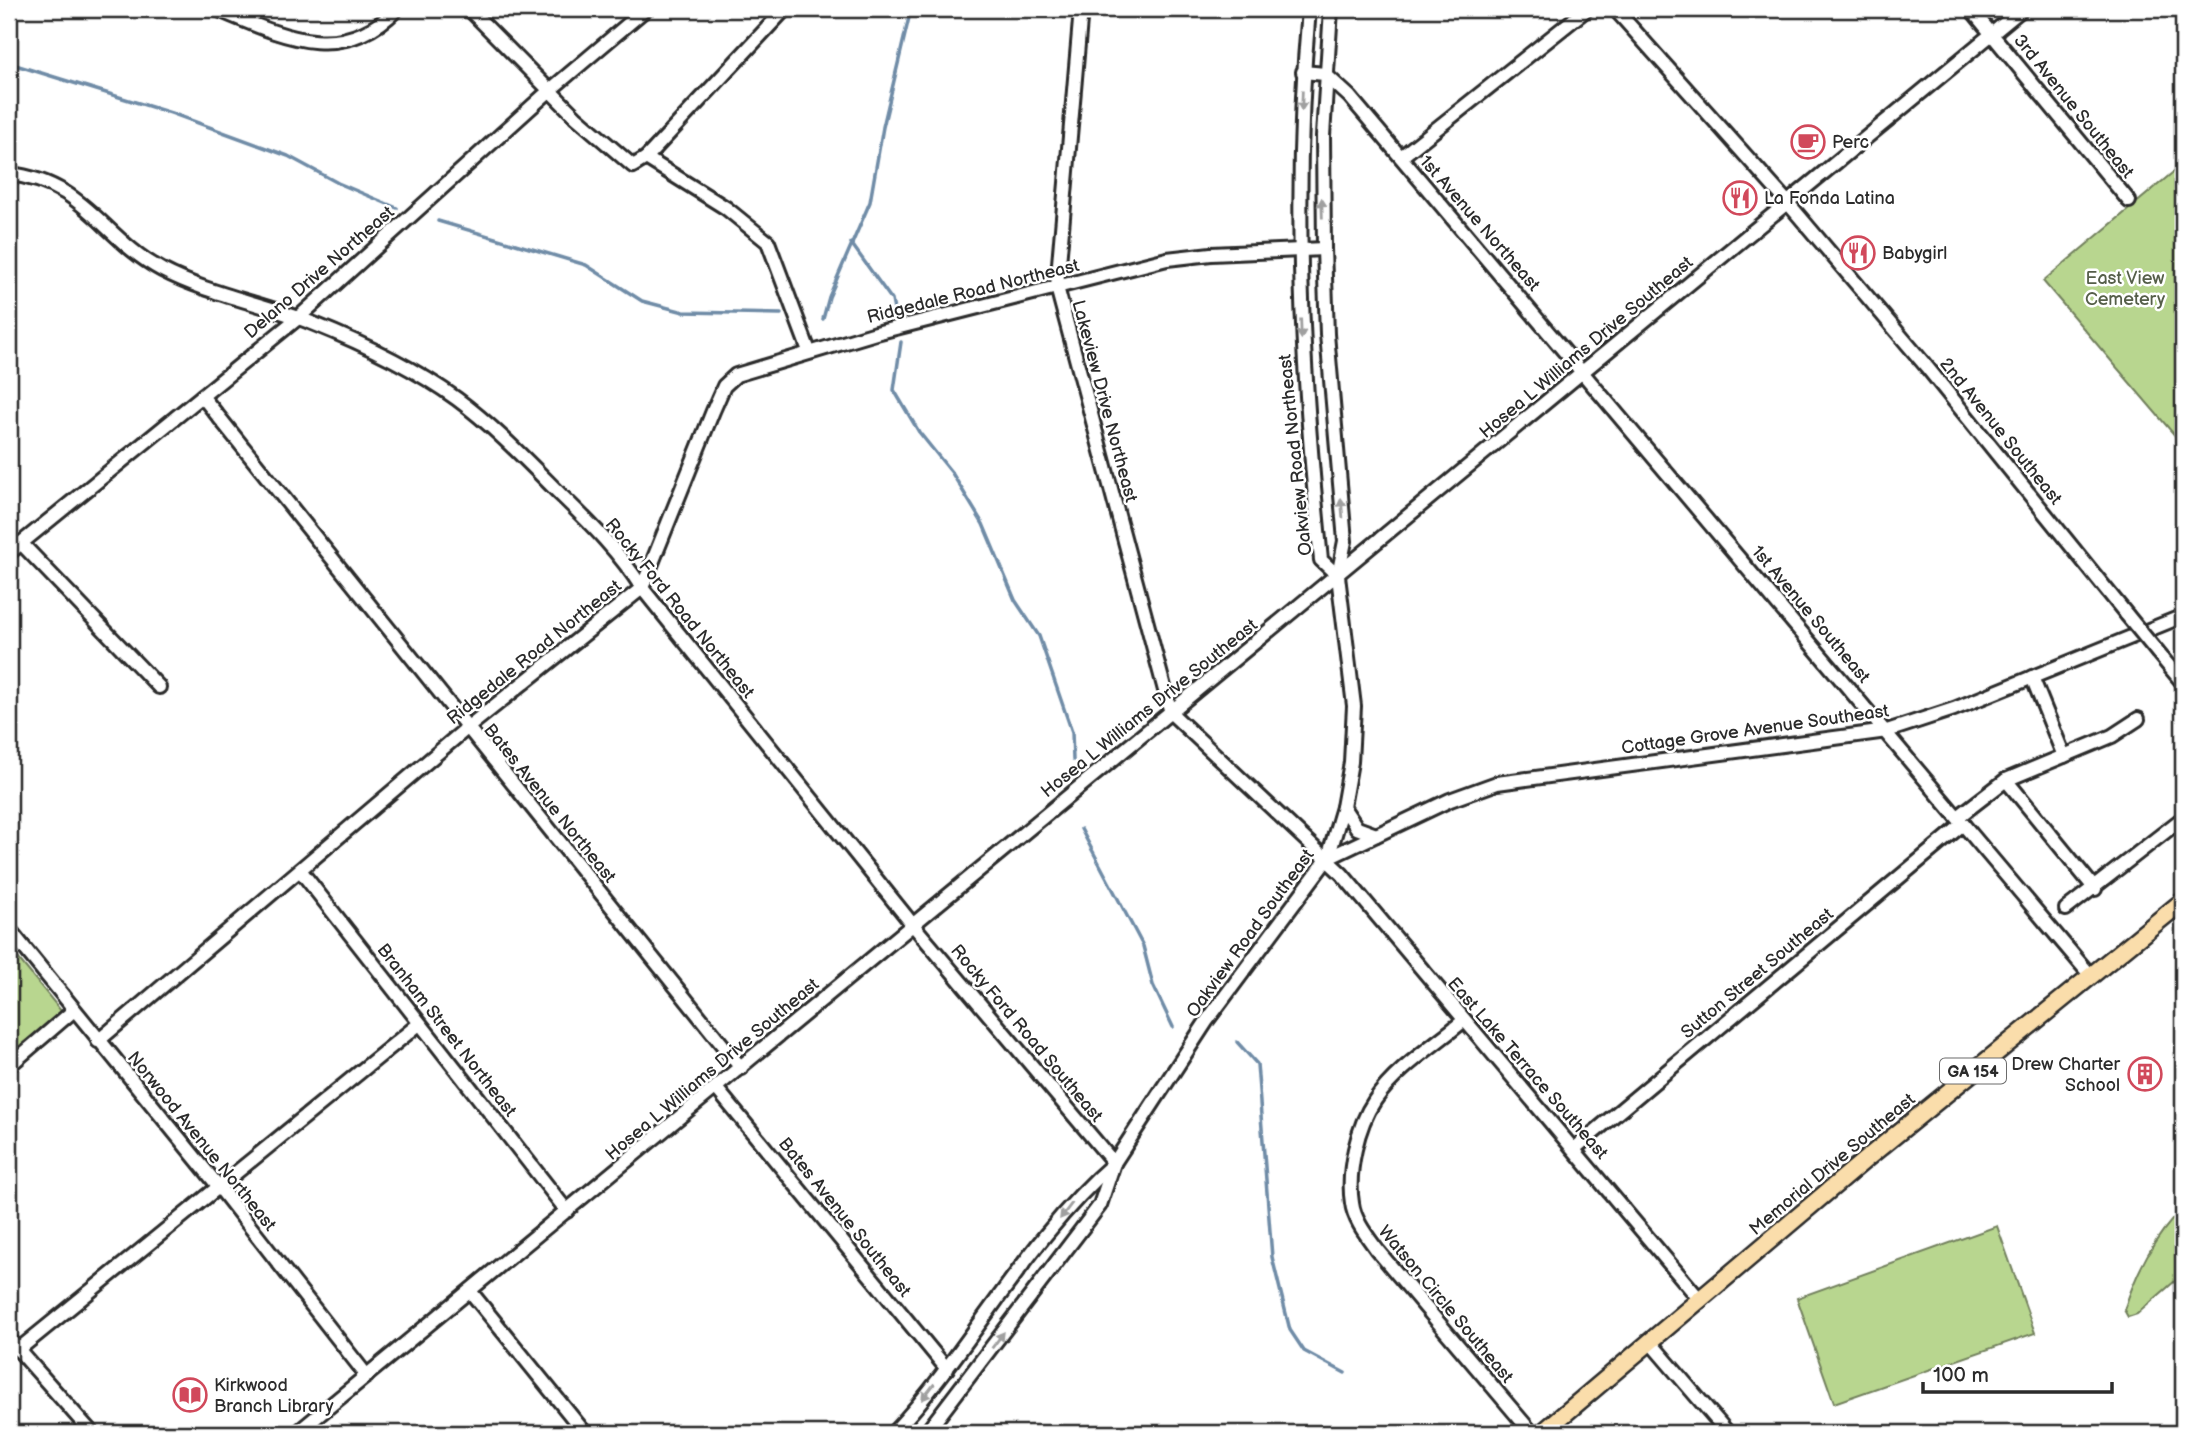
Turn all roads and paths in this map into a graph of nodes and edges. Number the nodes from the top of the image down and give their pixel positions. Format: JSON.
{"nodes":[{"id":1,"x":216,"y":9,"type":"edge"},
{"id":2,"x":397,"y":9,"type":"edge"},
{"id":3,"x":469,"y":9,"type":"edge"},
{"id":4,"x":646,"y":9,"type":"edge"},
{"id":5,"x":785,"y":9,"type":"edge"},
{"id":6,"x":1081,"y":9,"type":"edge"},
{"id":7,"x":1308,"y":9,"type":"edge"},
{"id":8,"x":1331,"y":9,"type":"edge"},
{"id":9,"x":1587,"y":9,"type":"edge"},
{"id":10,"x":1615,"y":9,"type":"edge"},
{"id":11,"x":1970,"y":9,"type":"edge"},
{"id":12,"x":2022,"y":9,"type":"edge"},
{"id":13,"x":1992,"y":34,"type":"junction"},
{"id":14,"x":1303,"y":72,"type":"junction"},
{"id":15,"x":1325,"y":74,"type":"junction"},
{"id":16,"x":550,"y":91,"type":"junction"},
{"id":17,"x":1401,"y":157,"type":"junction"},
{"id":18,"x":646,"y":158,"type":"junction"},
{"id":19,"x":9,"y":174,"type":"edge"},
{"id":20,"x":2129,"y":201,"type":"dead end"},
{"id":21,"x":1788,"y":203,"type":"junction"},
{"id":22,"x":1324,"y":249,"type":"junction"},
{"id":23,"x":1300,"y":250,"type":"junction"},
{"id":24,"x":1057,"y":287,"type":"junction"},
{"id":25,"x":298,"y":318,"type":"junction"},
{"id":26,"x":809,"y":352,"type":"junction"},
{"id":27,"x":1583,"y":372,"type":"junction"},
{"id":28,"x":202,"y":396,"type":"junction"},
{"id":29,"x":21,"y":543,"type":"junction"},
{"id":30,"x":9,"y":553,"type":"edge"},
{"id":31,"x":1338,"y":576,"type":"junction"},
{"id":32,"x":642,"y":588,"type":"junction"},
{"id":33,"x":2183,"y":616,"type":"edge"},
{"id":34,"x":2032,"y":677,"type":"junction"},
{"id":35,"x":2183,"y":683,"type":"edge"},
{"id":36,"x":159,"y":687,"type":"dead end"},
{"id":37,"x":1171,"y":713,"type":"junction"},
{"id":38,"x":2138,"y":719,"type":"dead end"},
{"id":39,"x":467,"y":728,"type":"junction"},
{"id":40,"x":1887,"y":731,"type":"junction"},
{"id":41,"x":2064,"y":756,"type":"junction"},
{"id":42,"x":2006,"y":780,"type":"junction"},
{"id":43,"x":1343,"y":807,"type":"junction"},
{"id":44,"x":2183,"y":818,"type":"edge"},
{"id":45,"x":1960,"y":820,"type":"junction"},
{"id":46,"x":1376,"y":835,"type":"junction"},
{"id":47,"x":1328,"y":858,"type":"junction"},
{"id":48,"x":300,"y":870,"type":"junction"},
{"id":49,"x":2095,"y":889,"type":"junction"},
{"id":50,"x":2183,"y":901,"type":"edge"},
{"id":51,"x":2066,"y":909,"type":"dead end"},
{"id":52,"x":913,"y":925,"type":"junction"},
{"id":53,"x":9,"y":929,"type":"edge"},
{"id":54,"x":2091,"y":976,"type":"junction"},
{"id":55,"x":73,"y":1011,"type":"junction"},
{"id":56,"x":1463,"y":1021,"type":"junction"},
{"id":57,"x":419,"y":1024,"type":"junction"},
{"id":58,"x":98,"y":1041,"type":"junction"},
{"id":59,"x":9,"y":1066,"type":"edge"},
{"id":60,"x":741,"y":1068,"type":"junction"},
{"id":61,"x":716,"y":1088,"type":"junction"},
{"id":62,"x":1574,"y":1149,"type":"junction"},
{"id":63,"x":1114,"y":1163,"type":"junction"},
{"id":64,"x":219,"y":1187,"type":"junction"},
{"id":65,"x":567,"y":1211,"type":"junction"},
{"id":66,"x":470,"y":1291,"type":"junction"},
{"id":67,"x":1701,"y":1301,"type":"junction"},
{"id":68,"x":9,"y":1339,"type":"edge"},
{"id":69,"x":1650,"y":1342,"type":"junction"},
{"id":70,"x":18,"y":1350,"type":"junction"},
{"id":71,"x":947,"y":1369,"type":"junction"},
{"id":72,"x":367,"y":1376,"type":"junction"},
{"id":73,"x":92,"y":1433,"type":"edge"},
{"id":74,"x":297,"y":1433,"type":"edge"},
{"id":75,"x":585,"y":1433,"type":"edge"},
{"id":76,"x":893,"y":1433,"type":"edge"},
{"id":77,"x":926,"y":1433,"type":"edge"},
{"id":78,"x":1532,"y":1433,"type":"edge"},
{"id":79,"x":1542,"y":1433,"type":"edge"},
{"id":80,"x":1728,"y":1433,"type":"edge"}],
"edges":[{"from":1,"to":2,"type":"street"},
{"from":3,"to":16,"type":"street"},
{"from":4,"to":16,"type":"street","name":"Delano Drive Northeast"},
{"from":5,"to":18,"type":"street"},
{"from":6,"to":24,"type":"street","name":"Lakeview Drive Northeast"},
{"from":7,"to":14,"type":"street","name":"Oakview Road Northeast"},
{"from":8,"to":15,"type":"street","name":"Oakview Road Northeast"},
{"from":9,"to":17,"type":"street"},
{"from":10,"to":21,"type":"street","name":"2nd Avenue Southeast"},
{"from":11,"to":13,"type":"street","name":"3rd Avenue Southeast"},
{"from":12,"to":13,"type":"street","name":"Hosea L Williams Drive Southeast"},
{"from":13,"to":20,"type":"street","name":"3rd Avenue Southeast"},
{"from":13,"to":21,"type":"street","name":"Hosea L Williams Drive Southeast"},
{"from":14,"to":15,"type":"street"},
{"from":14,"to":23,"type":"street","name":"Oakview Road Northeast","one_way":true},
{"from":15,"to":17,"type":"street","name":"1st Avenue Northeast"},
{"from":22,"to":15,"type":"street","name":"Oakview Road Northeast","one_way":true},
{"from":16,"to":18,"type":"street"},
{"from":16,"to":25,"type":"street","name":"Delano Drive Northeast"},
{"from":17,"to":27,"type":"street","name":"1st Avenue Northeast"},
{"from":18,"to":26,"type":"street"},
{"from":19,"to":25,"type":"street","name":"Rocky Ford Road Northeast"},
{"from":21,"to":27,"type":"street","name":"Hosea L Williams Drive Southeast"},
{"from":21,"to":35,"type":"street","name":"2nd Avenue Southeast","bridge":true},
{"from":22,"to":23,"type":"street","name":"Ridgedale Road Northeast"},
{"from":31,"to":22,"type":"street","name":"Oakview Road Northeast","one_way":true},
{"from":23,"to":24,"type":"street","name":"Ridgedale Road Northeast"},
{"from":23,"to":31,"type":"street","name":"Oakview Road Northeast","one_way":true},
{"from":24,"to":26,"type":"street","name":"Ridgedale Road Northeast"},
{"from":24,"to":37,"type":"street","name":"Lakeview Drive Northeast"},
{"from":25,"to":28,"type":"street","name":"Delano Drive Northeast"},
{"from":25,"to":32,"type":"street","name":"Rocky Ford Road Northeast"},
{"from":26,"to":32,"type":"street","name":"Ridgedale Road Northeast"},
{"from":27,"to":31,"type":"street","name":"Hosea L Williams Drive Southeast"},
{"from":27,"to":40,"type":"street","name":"1st Avenue Southeast"},
{"from":28,"to":29,"type":"street","name":"Delano Drive Northeast"},
{"from":28,"to":39,"type":"street","name":"Bates Avenue Northeast"},
{"from":29,"to":30,"type":"street","name":"Delano Drive Northeast"},
{"from":29,"to":36,"type":"street"},
{"from":31,"to":37,"type":"street","name":"Hosea L Williams Drive Southeast"},
{"from":31,"to":43,"type":"street","name":"Oakview Road Southeast"},
{"from":32,"to":39,"type":"street","name":"Ridgedale Road Northeast"},
{"from":32,"to":52,"type":"street","name":"Rocky Ford Road Northeast"},
{"from":33,"to":34,"type":"street","name":"Cottage Grove Avenue Southeast"},
{"from":34,"to":40,"type":"street","name":"Cottage Grove Avenue Southeast"},
{"from":34,"to":41,"type":"street"},
{"from":37,"to":47,"type":"street","name":"East Lake Terrace Southeast"},
{"from":37,"to":52,"type":"street","name":"Hosea L Williams Drive Southeast"},
{"from":38,"to":41,"type":"street","name":"Sutton Street Southeast"},
{"from":39,"to":48,"type":"street","name":"Ridgedale Road Northeast"},
{"from":39,"to":60,"type":"street","name":"Bates Avenue Northeast"},
{"from":40,"to":45,"type":"street","name":"1st Avenue Southeast"},
{"from":40,"to":46,"type":"street","name":"Cottage Grove Avenue Southeast"},
{"from":41,"to":42,"type":"street","name":"Sutton Street Southeast"},
{"from":42,"to":45,"type":"street","name":"Sutton Street Southeast"},
{"from":42,"to":49,"type":"street"},
{"from":43,"to":46,"type":"street"},
{"from":43,"to":47,"type":"street","name":"Oakview Road Southeast"},
{"from":44,"to":49,"type":"street"},
{"from":45,"to":54,"type":"street","name":"1st Avenue Southeast"},
{"from":45,"to":62,"type":"street","name":"Sutton Street Southeast"},
{"from":46,"to":47,"type":"street","name":"Cottage Grove Avenue Southeast"},
{"from":47,"to":56,"type":"street","name":"East Lake Terrace Southeast"},
{"from":47,"to":63,"type":"street","name":"Oakview Road Southeast"},
{"from":48,"to":57,"type":"street","name":"Branham Street Northeast"},
{"from":48,"to":58,"type":"street","name":"Ridgedale Road Northeast"},
{"from":49,"to":51,"type":"street"},
{"from":50,"to":54,"type":"main road","name":"Memorial Drive Southeast","number":"GA 154"},
{"from":52,"to":60,"type":"street","name":"Hosea L Williams Drive Southeast"},
{"from":52,"to":63,"type":"street","name":"Rocky Ford Road Southeast"},
{"from":53,"to":55,"type":"street","name":"Norwood Avenue Northeast"},
{"from":54,"to":67,"type":"main road","name":"Memorial Drive Southeast","number":"GA 154"},
{"from":55,"to":58,"type":"street","name":"Norwood Avenue Northeast"},
{"from":55,"to":59,"type":"street"},
{"from":56,"to":62,"type":"street","name":"East Lake Terrace Southeast"},
{"from":56,"to":78,"type":"street","name":"Watson Circle Southeast"},
{"from":57,"to":64,"type":"street"},
{"from":57,"to":65,"type":"street","name":"Branham Street Northeast"},
{"from":58,"to":64,"type":"street","name":"Norwood Avenue Northeast"},
{"from":60,"to":61,"type":"street","name":"Hosea L Williams Drive Southeast"},
{"from":61,"to":65,"type":"street","name":"Hosea L Williams Drive Southeast"},
{"from":61,"to":71,"type":"street","name":"Bates Avenue Southeast"},
{"from":62,"to":67,"type":"street","name":"East Lake Terrace Southeast"},
{"from":63,"to":71,"type":"street","name":"Oakview Road Southeast","one_way":true},
{"from":77,"to":63,"type":"street","name":"Oakview Road Southeast","one_way":true},
{"from":64,"to":70,"type":"street"},
{"from":64,"to":72,"type":"street","name":"Norwood Avenue Northeast"},
{"from":65,"to":66,"type":"street","name":"Hosea L Williams Drive Southeast"},
{"from":66,"to":72,"type":"street","name":"Hosea L Williams Drive Southeast"},
{"from":66,"to":75,"type":"street"},
{"from":67,"to":69,"type":"main road","name":"Memorial Drive Southeast","number":"GA 154"},
{"from":68,"to":70,"type":"street"},
{"from":69,"to":79,"type":"main road","name":"Memorial Drive Southeast","number":"GA 154"},
{"from":69,"to":80,"type":"street"},
{"from":70,"to":73,"type":"street"},
{"from":71,"to":76,"type":"street","name":"Oakview Road Southeast","one_way":true},
{"from":72,"to":74,"type":"street","name":"Hosea L Williams Drive Southeast"}]}
